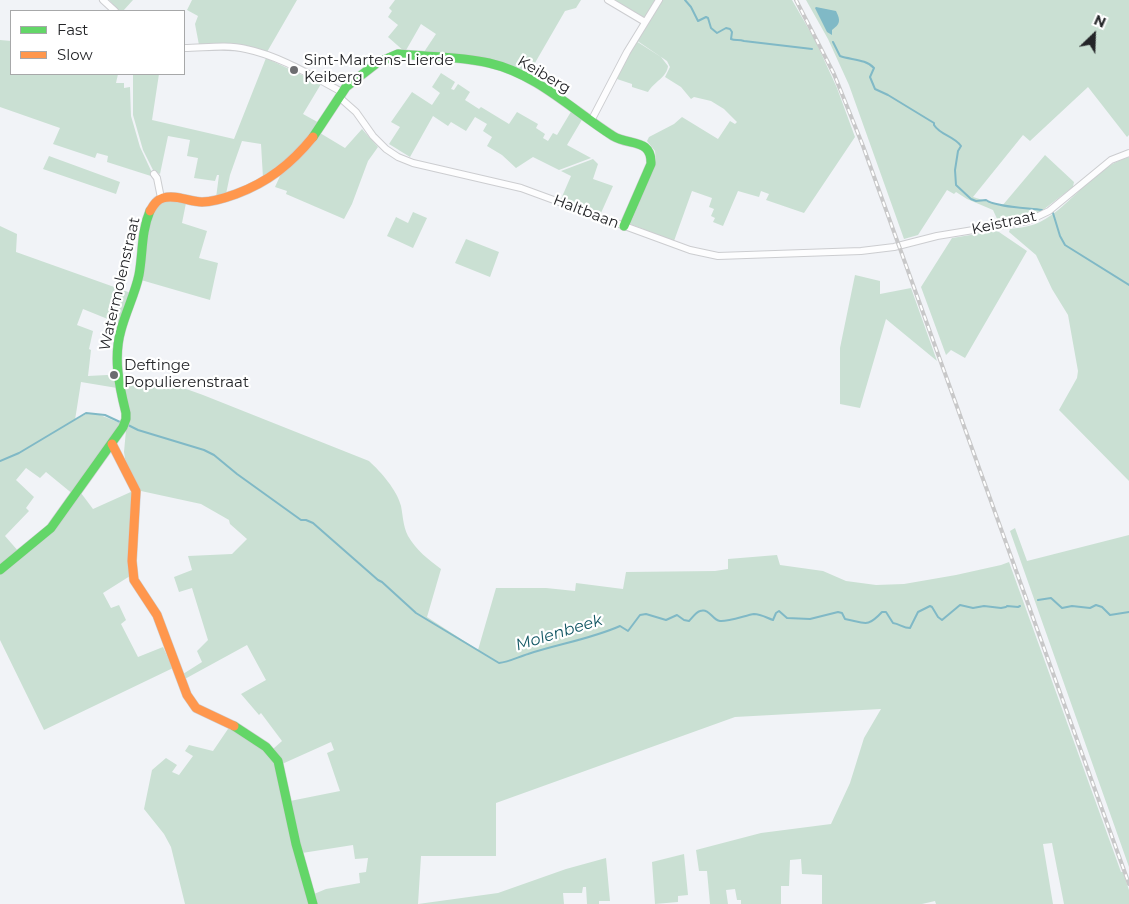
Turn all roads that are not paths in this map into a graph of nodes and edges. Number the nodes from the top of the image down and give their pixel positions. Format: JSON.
{"nodes":[{"id":1,"x":103,"y":0,"type":"edge"},
{"id":2,"x":608,"y":0,"type":"edge"},
{"id":3,"x":659,"y":0,"type":"edge"},
{"id":4,"x":114,"y":10,"type":"edge"},
{"id":5,"x":645,"y":22,"type":"junction"},
{"id":6,"x":185,"y":48,"type":"edge"},
{"id":7,"x":341,"y":94,"type":"junction"},
{"id":8,"x":591,"y":121,"type":"junction"},
{"id":9,"x":1129,"y":153,"type":"edge"},
{"id":10,"x":154,"y":174,"type":"dead end"},
{"id":11,"x":161,"y":198,"type":"junction"},
{"id":12,"x":624,"y":226,"type":"junction"},
{"id":13,"x":861,"y":251,"type":"joint"},
{"id":14,"x":112,"y":444,"type":"junction"},
{"id":15,"x":0,"y":570,"type":"edge"},
{"id":16,"x":313,"y":904,"type":"edge"}],
"edges":[{"from":1,"to":4,"type":"street"},
{"from":2,"to":5,"type":"street"},
{"from":3,"to":5,"type":"street"},
{"from":5,"to":8,"type":"street"},
{"from":6,"to":7,"type":"street","name":"Haltbaan"},
{"from":7,"to":8,"type":"street","name":"Keiberg"},
{"from":7,"to":11,"type":"street"},
{"from":7,"to":12,"type":"street","name":"Haltbaan"},
{"from":8,"to":12,"type":"street","name":"Keiberg"},
{"from":9,"to":13,"type":"street","name":"Keistraat"},
{"from":10,"to":11,"type":"street"},
{"from":11,"to":14,"type":"street","name":"Watermolenstraat"},
{"from":12,"to":13,"type":"street","name":"Haltbaan"},
{"from":14,"to":15,"type":"street","name":"Watermolenstraat"},
{"from":14,"to":16,"type":"street"}]}
